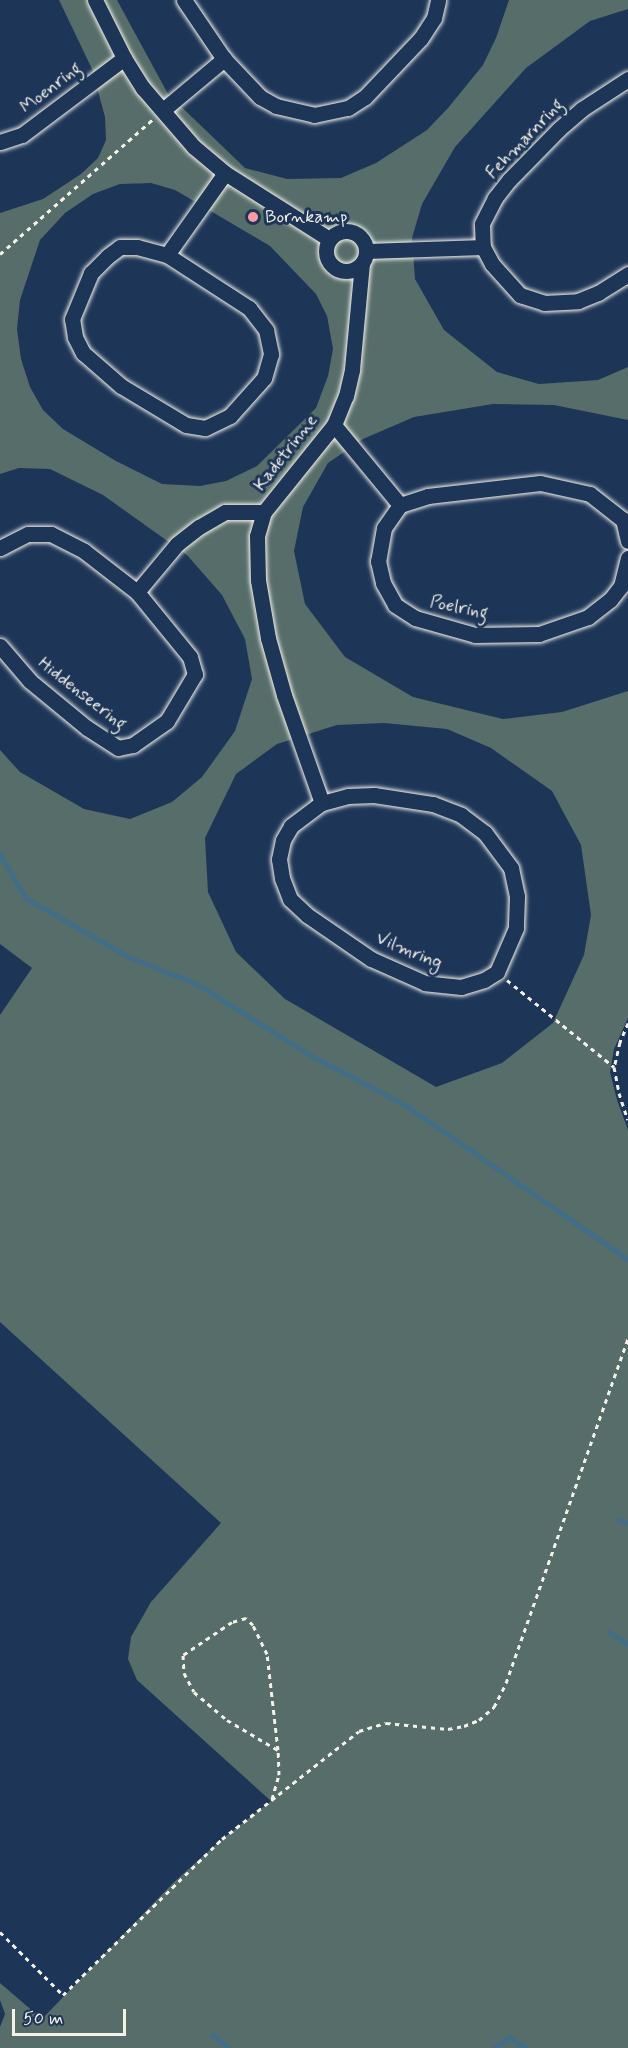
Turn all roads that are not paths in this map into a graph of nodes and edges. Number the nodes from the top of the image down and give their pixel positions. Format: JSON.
{"nodes":[{"id":1,"x":95,"y":0,"type":"edge"},
{"id":2,"x":184,"y":0,"type":"edge"},
{"id":3,"x":438,"y":0,"type":"edge"},
{"id":4,"x":124,"y":58,"type":"junction"},
{"id":5,"x":224,"y":59,"type":"junction"},
{"id":6,"x":628,"y":79,"type":"edge"},
{"id":7,"x":163,"y":110,"type":"junction"},
{"id":8,"x":0,"y":142,"type":"edge"},
{"id":9,"x":225,"y":173,"type":"junction"},
{"id":10,"x":329,"y":239,"type":"junction"},
{"id":11,"x":483,"y":247,"type":"junction"},
{"id":12,"x":167,"y":255,"type":"junction"},
{"id":13,"x":365,"y":258,"type":"junction"},
{"id":14,"x":628,"y":274,"type":"edge"},
{"id":15,"x":334,"y":425,"type":"junction"},
{"id":16,"x":400,"y":505,"type":"junction"},
{"id":17,"x":264,"y":512,"type":"junction"},
{"id":18,"x":628,"y":541,"type":"edge"},
{"id":19,"x":0,"y":548,"type":"edge"},
{"id":20,"x":628,"y":558,"type":"edge"},
{"id":21,"x":137,"y":592,"type":"junction"},
{"id":22,"x":0,"y":646,"type":"edge"},
{"id":23,"x":322,"y":803,"type":"junction"}],
"edges":[{"from":1,"to":4,"type":"street"},
{"from":2,"to":5,"type":"street"},
{"from":3,"to":5,"type":"street"},
{"from":4,"to":7,"type":"street"},
{"from":4,"to":8,"type":"street","name":"Moenring"},
{"from":5,"to":7,"type":"street"},
{"from":6,"to":11,"type":"street","name":"Fehmarnring"},
{"from":7,"to":9,"type":"street"},
{"from":9,"to":10,"type":"street"},
{"from":9,"to":12,"type":"street"},
{"from":10,"to":13,"type":"street"},
{"from":10,"to":13,"type":"street"},
{"from":11,"to":13,"type":"street"},
{"from":11,"to":14,"type":"street"},
{"from":12,"to":12,"type":"street"},
{"from":13,"to":15,"type":"street","name":"Kadetrinne"},
{"from":15,"to":16,"type":"street"},
{"from":15,"to":17,"type":"street","name":"Kadetrinne"},
{"from":16,"to":18,"type":"street"},
{"from":16,"to":20,"type":"street","name":"Poelring"},
{"from":17,"to":21,"type":"street"},
{"from":17,"to":23,"type":"street","name":"Kadetrinne"},
{"from":19,"to":21,"type":"street","name":"Hiddenseering"},
{"from":21,"to":22,"type":"street","name":"Hiddenseering"},
{"from":23,"to":23,"type":"street","name":"Vilmring"}]}
